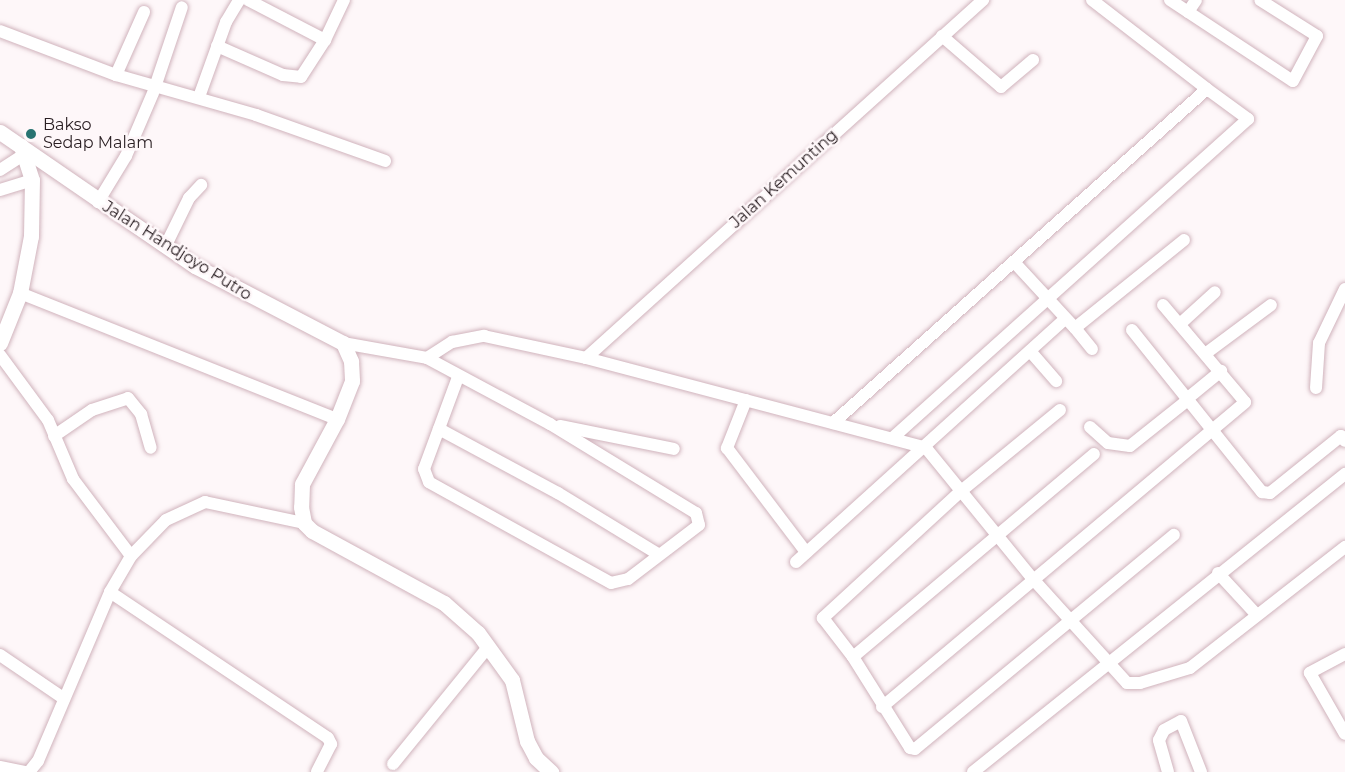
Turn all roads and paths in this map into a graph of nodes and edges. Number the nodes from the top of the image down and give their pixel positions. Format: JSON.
{"nodes":[{"id":1,"x":239,"y":0,"type":"edge"},
{"id":2,"x":248,"y":0,"type":"edge"},
{"id":3,"x":344,"y":0,"type":"edge"},
{"id":4,"x":983,"y":0,"type":"edge"},
{"id":5,"x":1092,"y":0,"type":"edge"},
{"id":6,"x":1170,"y":0,"type":"edge"},
{"id":7,"x":1196,"y":0,"type":"edge"},
{"id":8,"x":1260,"y":0,"type":"edge"},
{"id":9,"x":182,"y":7,"type":"dead end"},
{"id":10,"x":144,"y":12,"type":"dead end"},
{"id":11,"x":1188,"y":12,"type":"junction"},
{"id":12,"x":0,"y":31,"type":"edge"},
{"id":13,"x":942,"y":36,"type":"junction"},
{"id":14,"x":325,"y":40,"type":"junction"},
{"id":15,"x":217,"y":46,"type":"junction"},
{"id":16,"x":1033,"y":60,"type":"dead end"},
{"id":17,"x":116,"y":75,"type":"junction"},
{"id":18,"x":1207,"y":89,"type":"junction"},
{"id":19,"x":154,"y":90,"type":"junction"},
{"id":20,"x":199,"y":97,"type":"junction"},
{"id":21,"x":0,"y":132,"type":"edge"},
{"id":22,"x":23,"y":150,"type":"junction"},
{"id":23,"x":385,"y":161,"type":"dead end"},
{"id":24,"x":0,"y":170,"type":"edge"},
{"id":25,"x":32,"y":180,"type":"junction"},
{"id":26,"x":201,"y":185,"type":"dead end"},
{"id":27,"x":0,"y":190,"type":"edge"},
{"id":28,"x":98,"y":202,"type":"junction"},
{"id":29,"x":1184,"y":240,"type":"dead end"},
{"id":30,"x":165,"y":247,"type":"junction"},
{"id":31,"x":1014,"y":262,"type":"junction"},
{"id":32,"x":1345,"y":289,"type":"edge"},
{"id":33,"x":1215,"y":292,"type":"dead end"},
{"id":34,"x":20,"y":293,"type":"junction"},
{"id":35,"x":1048,"y":297,"type":"junction"},
{"id":36,"x":1163,"y":305,"type":"dead end"},
{"id":37,"x":1271,"y":305,"type":"dead end"},
{"id":38,"x":1065,"y":319,"type":"junction"},
{"id":39,"x":1180,"y":324,"type":"junction"},
{"id":40,"x":1075,"y":328,"type":"junction"},
{"id":41,"x":1132,"y":330,"type":"dead end"},
{"id":42,"x":343,"y":343,"type":"junction"},
{"id":43,"x":0,"y":344,"type":"edge"},
{"id":44,"x":1092,"y":349,"type":"dead end"},
{"id":45,"x":1030,"y":351,"type":"junction"},
{"id":46,"x":1205,"y":354,"type":"junction"},
{"id":47,"x":0,"y":355,"type":"edge"},
{"id":48,"x":427,"y":358,"type":"junction"},
{"id":49,"x":586,"y":358,"type":"junction"},
{"id":50,"x":1221,"y":371,"type":"junction"},
{"id":51,"x":458,"y":377,"type":"junction"},
{"id":52,"x":1056,"y":381,"type":"dead end"},
{"id":53,"x":1316,"y":388,"type":"dead end"},
{"id":54,"x":1188,"y":399,"type":"junction"},
{"id":55,"x":746,"y":400,"type":"junction"},
{"id":56,"x":1060,"y":410,"type":"dead end"},
{"id":57,"x":338,"y":419,"type":"junction"},
{"id":58,"x":833,"y":423,"type":"junction"},
{"id":59,"x":550,"y":424,"type":"junction"},
{"id":60,"x":1090,"y":427,"type":"dead end"},
{"id":61,"x":1212,"y":428,"type":"junction"},
{"id":62,"x":439,"y":429,"type":"junction"},
{"id":63,"x":54,"y":436,"type":"junction"},
{"id":64,"x":892,"y":438,"type":"junction"},
{"id":65,"x":1343,"y":438,"type":"edge"},
{"id":66,"x":926,"y":447,"type":"junction"},
{"id":67,"x":151,"y":448,"type":"dead end"},
{"id":68,"x":674,"y":449,"type":"dead end"},
{"id":69,"x":1094,"y":454,"type":"dead end"},
{"id":70,"x":1345,"y":474,"type":"edge"},
{"id":71,"x":961,"y":491,"type":"junction"},
{"id":72,"x":304,"y":523,"type":"junction"},
{"id":73,"x":1174,"y":535,"type":"dead end"},
{"id":74,"x":1000,"y":537,"type":"junction"},
{"id":75,"x":1345,"y":547,"type":"edge"},
{"id":76,"x":806,"y":552,"type":"junction"},
{"id":77,"x":658,"y":554,"type":"junction"},
{"id":78,"x":131,"y":556,"type":"junction"},
{"id":79,"x":796,"y":562,"type":"dead end"},
{"id":80,"x":1218,"y":573,"type":"junction"},
{"id":81,"x":1033,"y":579,"type":"junction"},
{"id":82,"x":110,"y":592,"type":"junction"},
{"id":83,"x":1256,"y":614,"type":"junction"},
{"id":84,"x":1071,"y":622,"type":"junction"},
{"id":85,"x":489,"y":646,"type":"junction"},
{"id":86,"x":1345,"y":654,"type":"edge"},
{"id":87,"x":0,"y":655,"type":"edge"},
{"id":88,"x":853,"y":657,"type":"junction"},
{"id":89,"x":1106,"y":663,"type":"junction"},
{"id":90,"x":63,"y":698,"type":"junction"},
{"id":91,"x":882,"y":707,"type":"junction"},
{"id":92,"x":1344,"y":730,"type":"edge"},
{"id":93,"x":393,"y":764,"type":"dead end"},
{"id":94,"x":0,"y":767,"type":"edge"},
{"id":95,"x":32,"y":770,"type":"edge"},
{"id":96,"x":549,"y":771,"type":"edge"},
{"id":97,"x":317,"y":772,"type":"edge"},
{"id":98,"x":973,"y":772,"type":"edge"},
{"id":99,"x":1168,"y":772,"type":"edge"},
{"id":100,"x":1201,"y":772,"type":"edge"}],
"edges":[{"from":1,"to":15,"type":"street"},
{"from":2,"to":14,"type":"street"},
{"from":3,"to":14,"type":"street"},
{"from":4,"to":13,"type":"street","name":"Jalan Kemunting"},
{"from":5,"to":18,"type":"street"},
{"from":6,"to":11,"type":"street"},
{"from":7,"to":11,"type":"street"},
{"from":8,"to":11,"type":"street"},
{"from":9,"to":19,"type":"street"},
{"from":10,"to":17,"type":"street"},
{"from":12,"to":17,"type":"street"},
{"from":13,"to":16,"type":"street"},
{"from":13,"to":49,"type":"street","name":"Jalan Kemunting"},
{"from":14,"to":15,"type":"street"},
{"from":15,"to":20,"type":"street"},
{"from":17,"to":19,"type":"street"},
{"from":18,"to":31,"type":"street"},
{"from":18,"to":35,"type":"street"},
{"from":19,"to":20,"type":"street"},
{"from":19,"to":28,"type":"street"},
{"from":20,"to":23,"type":"street"},
{"from":21,"to":22,"type":"street","name":"Jalan Handjoyo Putro"},
{"from":22,"to":24,"type":"street"},
{"from":22,"to":25,"type":"street"},
{"from":22,"to":28,"type":"street","name":"Jalan Handjoyo Putro"},
{"from":25,"to":27,"type":"street"},
{"from":25,"to":34,"type":"street"},
{"from":26,"to":30,"type":"street"},
{"from":28,"to":30,"type":"street","name":"Jalan Handjoyo Putro"},
{"from":29,"to":40,"type":"street"},
{"from":30,"to":42,"type":"street","name":"Jalan Handjoyo Putro"},
{"from":31,"to":35,"type":"street"},
{"from":31,"to":58,"type":"street"},
{"from":32,"to":53,"type":"street"},
{"from":33,"to":39,"type":"street"},
{"from":34,"to":43,"type":"street"},
{"from":34,"to":57,"type":"street"},
{"from":35,"to":38,"type":"street"},
{"from":35,"to":64,"type":"street"},
{"from":36,"to":39,"type":"street"},
{"from":37,"to":46,"type":"street"},
{"from":38,"to":40,"type":"street"},
{"from":38,"to":45,"type":"street"},
{"from":39,"to":46,"type":"street"},
{"from":40,"to":44,"type":"street"},
{"from":41,"to":54,"type":"street"},
{"from":42,"to":48,"type":"street"},
{"from":42,"to":57,"type":"street"},
{"from":45,"to":52,"type":"street"},
{"from":45,"to":66,"type":"street"},
{"from":46,"to":50,"type":"street"},
{"from":47,"to":63,"type":"street"},
{"from":48,"to":49,"type":"street"},
{"from":48,"to":51,"type":"street"},
{"from":49,"to":55,"type":"street"},
{"from":50,"to":54,"type":"street"},
{"from":50,"to":61,"type":"street"},
{"from":51,"to":59,"type":"street"},
{"from":51,"to":62,"type":"street"},
{"from":54,"to":60,"type":"street"},
{"from":54,"to":61,"type":"street"},
{"from":55,"to":58,"type":"street"},
{"from":55,"to":76,"type":"street"},
{"from":56,"to":71,"type":"street"},
{"from":57,"to":72,"type":"street"},
{"from":58,"to":64,"type":"street"},
{"from":59,"to":68,"type":"street"},
{"from":59,"to":77,"type":"street"},
{"from":61,"to":65,"type":"street"},
{"from":61,"to":81,"type":"street"},
{"from":62,"to":77,"type":"street"},
{"from":62,"to":77,"type":"street"},
{"from":63,"to":67,"type":"street"},
{"from":63,"to":78,"type":"street"},
{"from":64,"to":66,"type":"street"},
{"from":66,"to":71,"type":"street"},
{"from":66,"to":76,"type":"street"},
{"from":69,"to":74,"type":"street"},
{"from":70,"to":80,"type":"street"},
{"from":71,"to":74,"type":"street"},
{"from":71,"to":88,"type":"street"},
{"from":72,"to":78,"type":"street"},
{"from":72,"to":85,"type":"street"},
{"from":73,"to":84,"type":"street"},
{"from":74,"to":81,"type":"street"},
{"from":74,"to":88,"type":"street"},
{"from":75,"to":83,"type":"street"},
{"from":76,"to":79,"type":"street"},
{"from":78,"to":82,"type":"street"},
{"from":80,"to":83,"type":"street"},
{"from":80,"to":89,"type":"street"},
{"from":81,"to":84,"type":"street"},
{"from":81,"to":91,"type":"street"},
{"from":82,"to":90,"type":"street"},
{"from":82,"to":97,"type":"street"},
{"from":83,"to":89,"type":"street"},
{"from":84,"to":89,"type":"street"},
{"from":84,"to":91,"type":"street"},
{"from":85,"to":93,"type":"street"},
{"from":85,"to":96,"type":"street"},
{"from":86,"to":92,"type":"street"},
{"from":87,"to":90,"type":"street"},
{"from":88,"to":91,"type":"street"},
{"from":89,"to":98,"type":"street"},
{"from":90,"to":95,"type":"street"},
{"from":94,"to":95,"type":"street"},
{"from":99,"to":100,"type":"street"}]}
